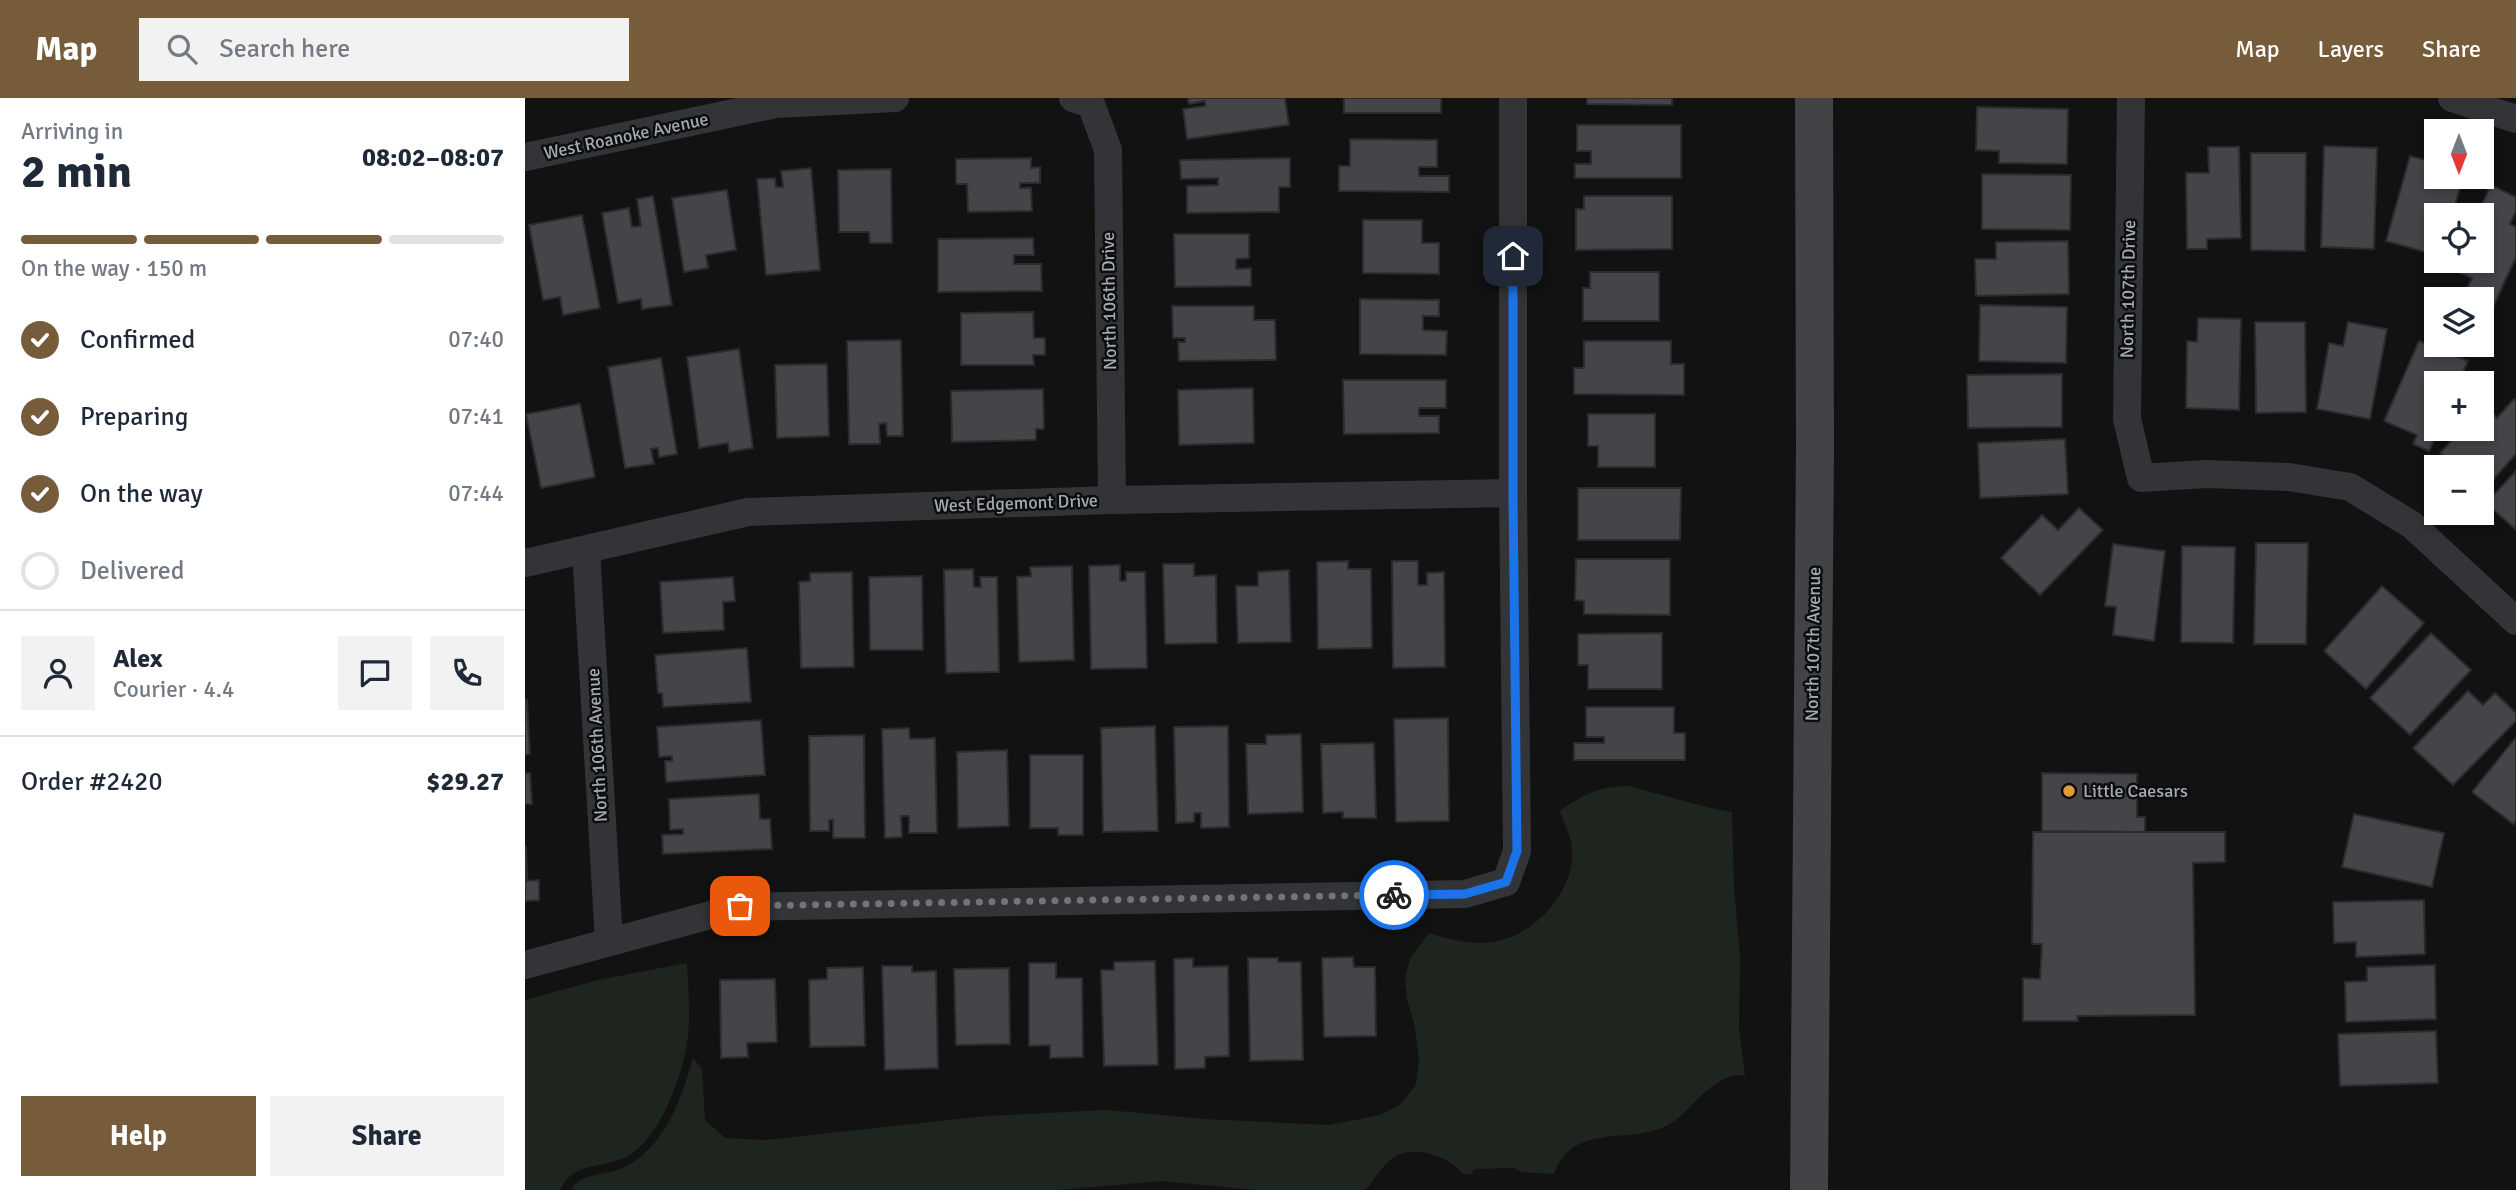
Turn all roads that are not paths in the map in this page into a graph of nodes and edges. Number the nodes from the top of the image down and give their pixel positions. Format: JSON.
{"nodes":[{"id":1,"x":895,"y":98,"type":"edge"},
{"id":2,"x":1513,"y":98,"type":"edge"},
{"id":3,"x":1814,"y":98,"type":"edge"},
{"id":4,"x":2131,"y":98,"type":"edge"},
{"id":5,"x":2452,"y":98,"type":"edge"},
{"id":6,"x":1082,"y":101,"type":"edge"},
{"id":7,"x":2516,"y":120,"type":"edge"},
{"id":8,"x":525,"y":157,"type":"edge"},
{"id":9,"x":1513,"y":493,"type":"junction"},
{"id":10,"x":1112,"y":500,"type":"junction"},
{"id":11,"x":586,"y":550,"type":"junction"},
{"id":12,"x":525,"y":563,"type":"edge"},
{"id":13,"x":2516,"y":621,"type":"edge"},
{"id":14,"x":610,"y":941,"type":"junction"},
{"id":15,"x":525,"y":965,"type":"edge"},
{"id":16,"x":1809,"y":1190,"type":"edge"}],
"edges":[{"from":1,"to":8,"type":"street","name":"West Roanoke Avenue"},
{"from":2,"to":9,"type":"street"},
{"from":3,"to":16,"type":"main road","name":"North 107th Avenue"},
{"from":4,"to":13,"type":"street","name":"North 107th Drive"},
{"from":5,"to":7,"type":"street"},
{"from":6,"to":10,"type":"street","name":"North 106th Drive"},
{"from":9,"to":10,"type":"street","name":"West Edgemont Drive"},
{"from":9,"to":14,"type":"street"},
{"from":10,"to":11,"type":"street","name":"West Edgemont Drive"},
{"from":11,"to":12,"type":"street","name":"West Edgemont Drive"},
{"from":11,"to":14,"type":"street","name":"North 106th Avenue"},
{"from":14,"to":15,"type":"street"}]}
